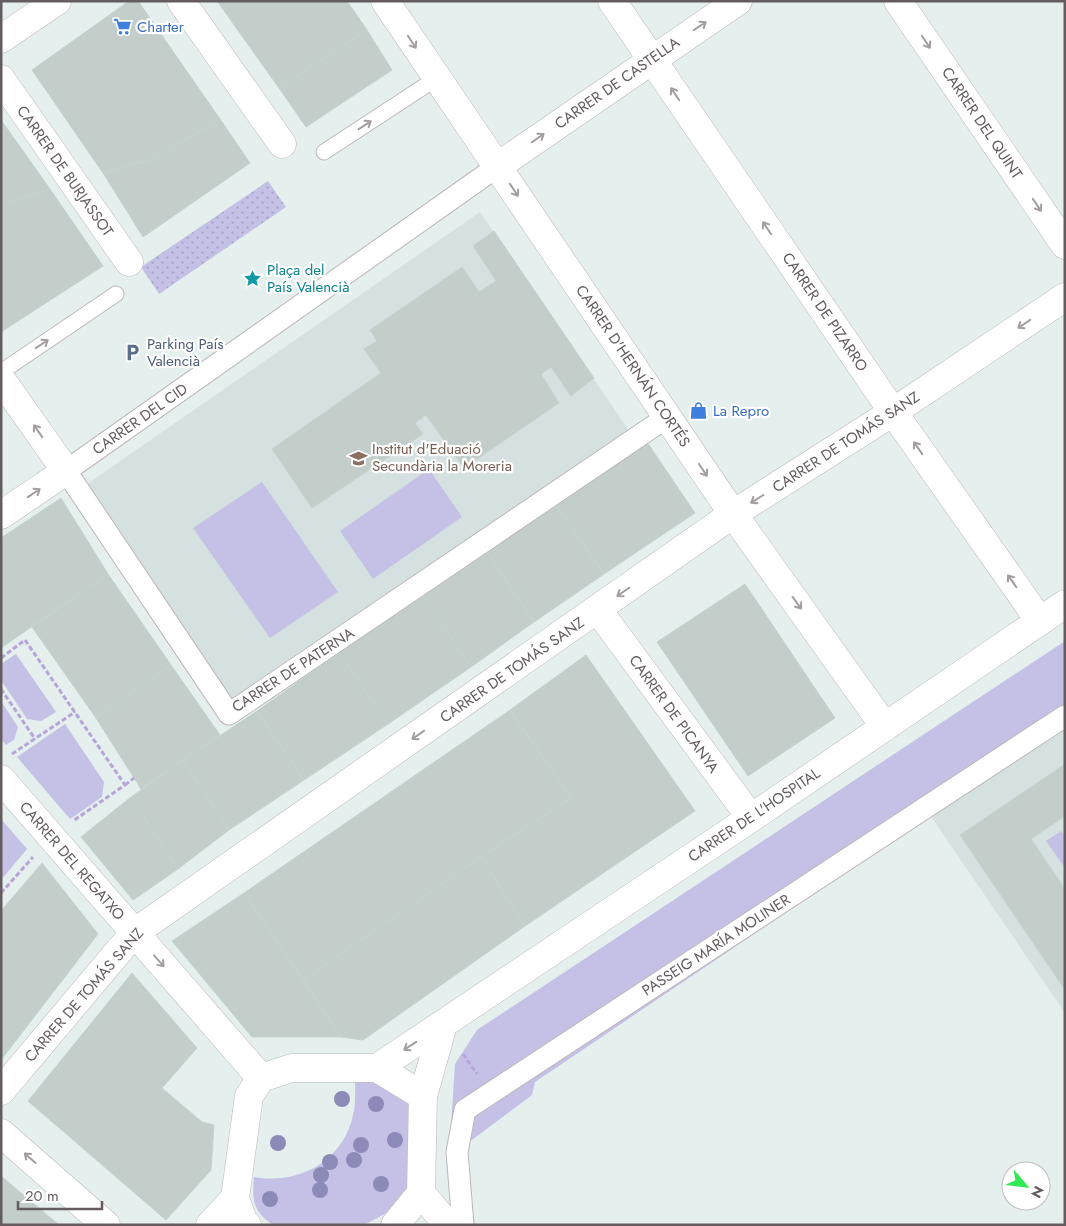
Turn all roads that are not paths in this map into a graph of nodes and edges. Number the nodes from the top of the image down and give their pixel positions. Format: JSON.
{"nodes":[{"id":1,"x":57,"y":1,"type":"edge"},
{"id":2,"x":181,"y":1,"type":"edge"},
{"id":3,"x":385,"y":1,"type":"edge"},
{"id":4,"x":612,"y":1,"type":"edge"},
{"id":5,"x":738,"y":1,"type":"edge"},
{"id":6,"x":898,"y":1,"type":"edge"},
{"id":7,"x":1,"y":39,"type":"edge"},
{"id":8,"x":652,"y":59,"type":"junction"},
{"id":9,"x":437,"y":78,"type":"junction"},
{"id":10,"x":1,"y":79,"type":"edge"},
{"id":11,"x":282,"y":144,"type":"dead end"},
{"id":12,"x":324,"y":152,"type":"dead end"},
{"id":13,"x":498,"y":166,"type":"junction"},
{"id":14,"x":1065,"y":245,"type":"edge"},
{"id":15,"x":129,"y":262,"type":"dead end"},
{"id":16,"x":116,"y":294,"type":"dead end"},
{"id":17,"x":1065,"y":297,"type":"edge"},
{"id":18,"x":1,"y":372,"type":"edge"},
{"id":19,"x":1,"y":378,"type":"edge"},
{"id":20,"x":893,"y":412,"type":"junction"},
{"id":21,"x":667,"y":417,"type":"junction"},
{"id":22,"x":66,"y":471,"type":"junction"},
{"id":23,"x":1,"y":514,"type":"edge"},
{"id":24,"x":733,"y":514,"type":"junction"},
{"id":25,"x":1065,"y":604,"type":"edge"},
{"id":26,"x":598,"y":610,"type":"junction"},
{"id":27,"x":1040,"y":621,"type":"junction"},
{"id":28,"x":1065,"y":716,"type":"edge"},
{"id":29,"x":885,"y":727,"type":"junction"},
{"id":30,"x":5,"y":768,"type":"edge"},
{"id":31,"x":750,"y":818,"type":"junction"},
{"id":32,"x":134,"y":933,"type":"junction"},
{"id":33,"x":443,"y":1025,"type":"junction"},
{"id":34,"x":377,"y":1068,"type":"junction"},
{"id":35,"x":262,"y":1078,"type":"junction"},
{"id":36,"x":1,"y":1091,"type":"edge"},
{"id":37,"x":424,"y":1096,"type":"junction"},
{"id":38,"x":1,"y":1133,"type":"edge"},
{"id":39,"x":421,"y":1193,"type":"junction"},
{"id":40,"x":236,"y":1198,"type":"junction"},
{"id":41,"x":106,"y":1225,"type":"edge"},
{"id":42,"x":210,"y":1225,"type":"edge"},
{"id":43,"x":247,"y":1225,"type":"edge"},
{"id":44,"x":395,"y":1225,"type":"edge"},
{"id":45,"x":448,"y":1225,"type":"edge"},
{"id":46,"x":463,"y":1225,"type":"edge"}],
"edges":[{"from":1,"to":7,"type":"street"},
{"from":2,"to":11,"type":"street"},
{"from":3,"to":9,"type":"street","name":"CARRER D'HERNÁN CORTÉS","one_way":true},
{"from":4,"to":8,"type":"street","name":"CARRER DE PIZARRO"},
{"from":8,"to":5,"type":"street","name":"CARRER DE CASTELLA","one_way":true},
{"from":6,"to":14,"type":"street","name":"CARRER DEL QUINT","one_way":true},
{"from":13,"to":8,"type":"street","name":"CARRER DE CASTELLA","one_way":true},
{"from":20,"to":8,"type":"street","name":"CARRER DE PIZARRO","one_way":true},
{"from":12,"to":9,"type":"lane","one_way":true},
{"from":9,"to":13,"type":"street","name":"CARRER D'HERNÁN CORTÉS"},
{"from":10,"to":15,"type":"street","name":"CARRER DE BURJASSOT"},
{"from":13,"to":21,"type":"street","name":"CARRER D'HERNÁN CORTÉS","one_way":true},
{"from":13,"to":22,"type":"street","name":"CARRER DEL CID"},
{"from":18,"to":16,"type":"lane","one_way":true},
{"from":17,"to":20,"type":"street","name":"CARRER DE TOMÁS SANZ","one_way":true},
{"from":22,"to":19,"type":"street","name":"CARRER DE PATERNA","one_way":true},
{"from":20,"to":24,"type":"street","name":"CARRER DE TOMÁS SANZ","one_way":true},
{"from":27,"to":20,"type":"street","name":"CARRER DE PIZARRO","one_way":true},
{"from":21,"to":22,"type":"street","name":"CARRER DE PATERNA"},
{"from":21,"to":24,"type":"street","name":"CARRER D'HERNÁN CORTÉS","one_way":true},
{"from":23,"to":22,"type":"street","name":"CARRER DEL CID","one_way":true},
{"from":24,"to":26,"type":"street","name":"CARRER DE TOMÁS SANZ","one_way":true},
{"from":24,"to":29,"type":"street","name":"CARRER D'HERNÁN CORTÉS","one_way":true},
{"from":25,"to":27,"type":"street","name":"CARRER DE L'HOSPITAL"},
{"from":26,"to":31,"type":"street","name":"CARRER DE PICANYA"},
{"from":26,"to":32,"type":"street","name":"CARRER DE TOMÁS SANZ","one_way":true},
{"from":27,"to":29,"type":"street","name":"CARRER DE L'HOSPITAL"},
{"from":28,"to":46,"type":"street","name":"PASSEIG MARÍA MOLINER"},
{"from":29,"to":31,"type":"street","name":"CARRER DE L'HOSPITAL"},
{"from":30,"to":32,"type":"street","name":"CARRER DEL REGATXO"},
{"from":31,"to":33,"type":"street","name":"CARRER DE L'HOSPITAL"},
{"from":32,"to":35,"type":"street","name":"CARRER DEL REGATXO","one_way":true},
{"from":32,"to":36,"type":"street","name":"CARRER DE TOMÁS SANZ"},
{"from":33,"to":34,"type":"street","name":"CARRER DE L'HOSPITAL","one_way":true},
{"from":33,"to":37,"type":"street"},
{"from":34,"to":35,"type":"street"},
{"from":34,"to":37,"type":"street"},
{"from":35,"to":40,"type":"street"},
{"from":37,"to":39,"type":"street"},
{"from":41,"to":38,"type":"street","one_way":true},
{"from":39,"to":44,"type":"street"},
{"from":39,"to":45,"type":"street"},
{"from":40,"to":42,"type":"street"},
{"from":40,"to":43,"type":"street"}]}
